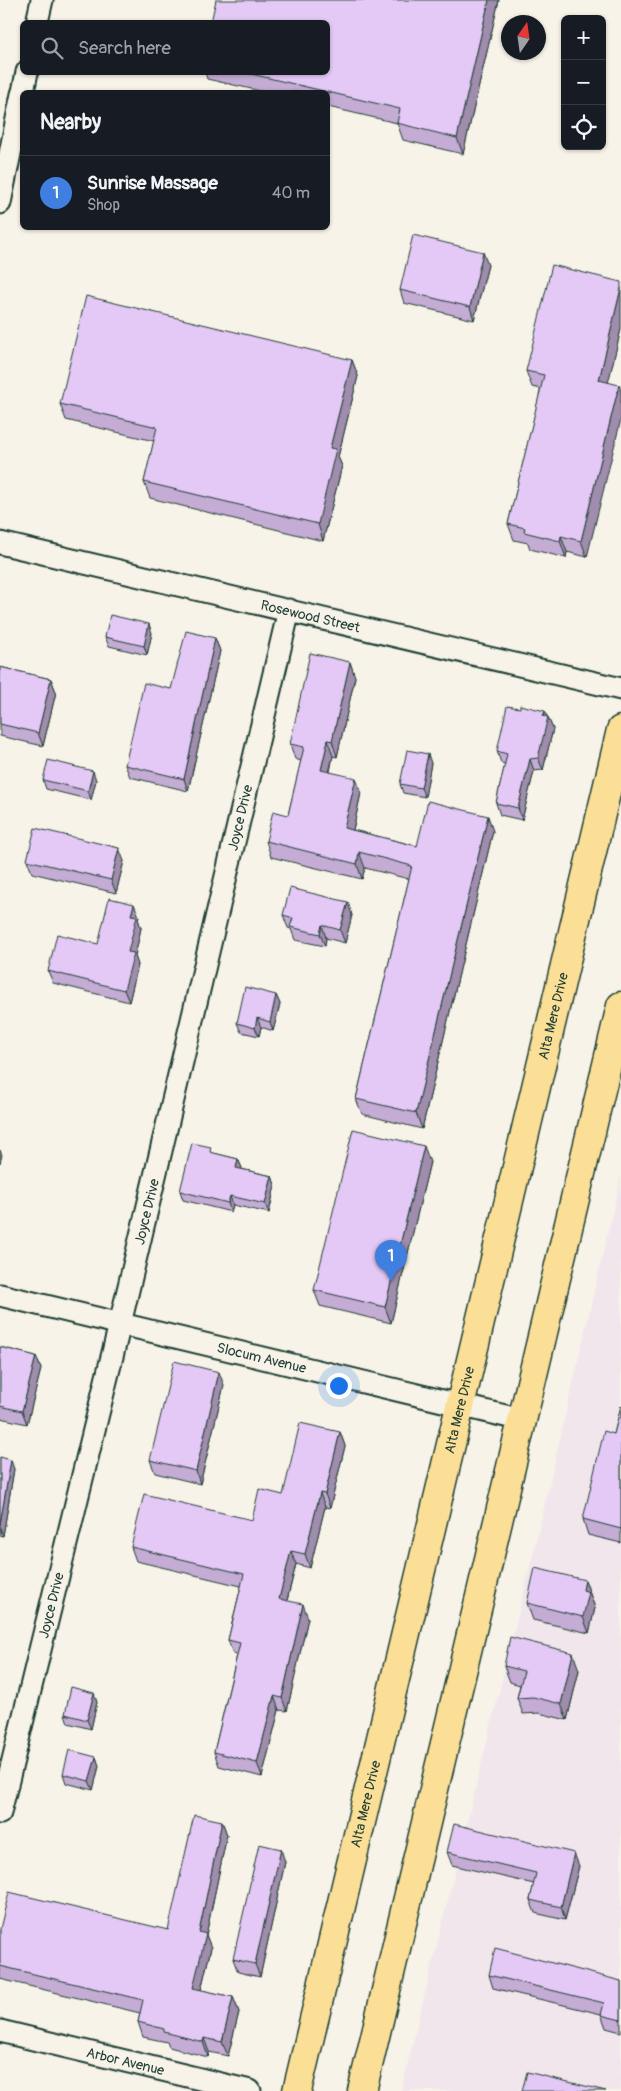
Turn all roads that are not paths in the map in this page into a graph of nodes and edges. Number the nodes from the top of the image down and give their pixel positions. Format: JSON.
{"nodes":[{"id":1,"x":42,"y":0,"type":"edge"},
{"id":2,"x":37,"y":20,"type":"edge"},
{"id":3,"x":26,"y":75,"type":"edge"},
{"id":4,"x":24,"y":90,"type":"edge"},
{"id":5,"x":20,"y":107,"type":"edge"},
{"id":6,"x":0,"y":203,"type":"edge"},
{"id":7,"x":0,"y":543,"type":"edge"},
{"id":8,"x":289,"y":610,"type":"junction"},
{"id":9,"x":621,"y":689,"type":"edge"},
{"id":10,"x":621,"y":730,"type":"edge"},
{"id":11,"x":621,"y":1006,"type":"edge"},
{"id":12,"x":0,"y":1294,"type":"edge"},
{"id":13,"x":120,"y":1324,"type":"junction"},
{"id":14,"x":460,"y":1405,"type":"junction"},
{"id":15,"x":522,"y":1420,"type":"junction"},
{"id":16,"x":0,"y":1813,"type":"edge"},
{"id":17,"x":0,"y":2031,"type":"edge"},
{"id":18,"x":250,"y":2091,"type":"edge"},
{"id":19,"x":297,"y":2091,"type":"edge"},
{"id":20,"x":362,"y":2091,"type":"edge"}],
"edges":[{"from":1,"to":2,"type":"street"},
{"from":3,"to":4,"type":"street"},
{"from":5,"to":6,"type":"street"},
{"from":7,"to":8,"type":"street","name":"Rosewood Street"},
{"from":8,"to":9,"type":"street","name":"Rosewood Street"},
{"from":8,"to":13,"type":"street","name":"Joyce Drive"},
{"from":10,"to":14,"type":"main road","name":"Alta Mere Drive"},
{"from":11,"to":15,"type":"main road"},
{"from":12,"to":13,"type":"street","name":"Slocum Avenue"},
{"from":13,"to":14,"type":"street","name":"Slocum Avenue"},
{"from":13,"to":16,"type":"street","name":"Joyce Drive"},
{"from":14,"to":15,"type":"street","name":"Slocum Avenue"},
{"from":14,"to":19,"type":"main road","name":"Alta Mere Drive"},
{"from":15,"to":20,"type":"main road"},
{"from":17,"to":18,"type":"street","name":"Arbor Avenue"}]}
